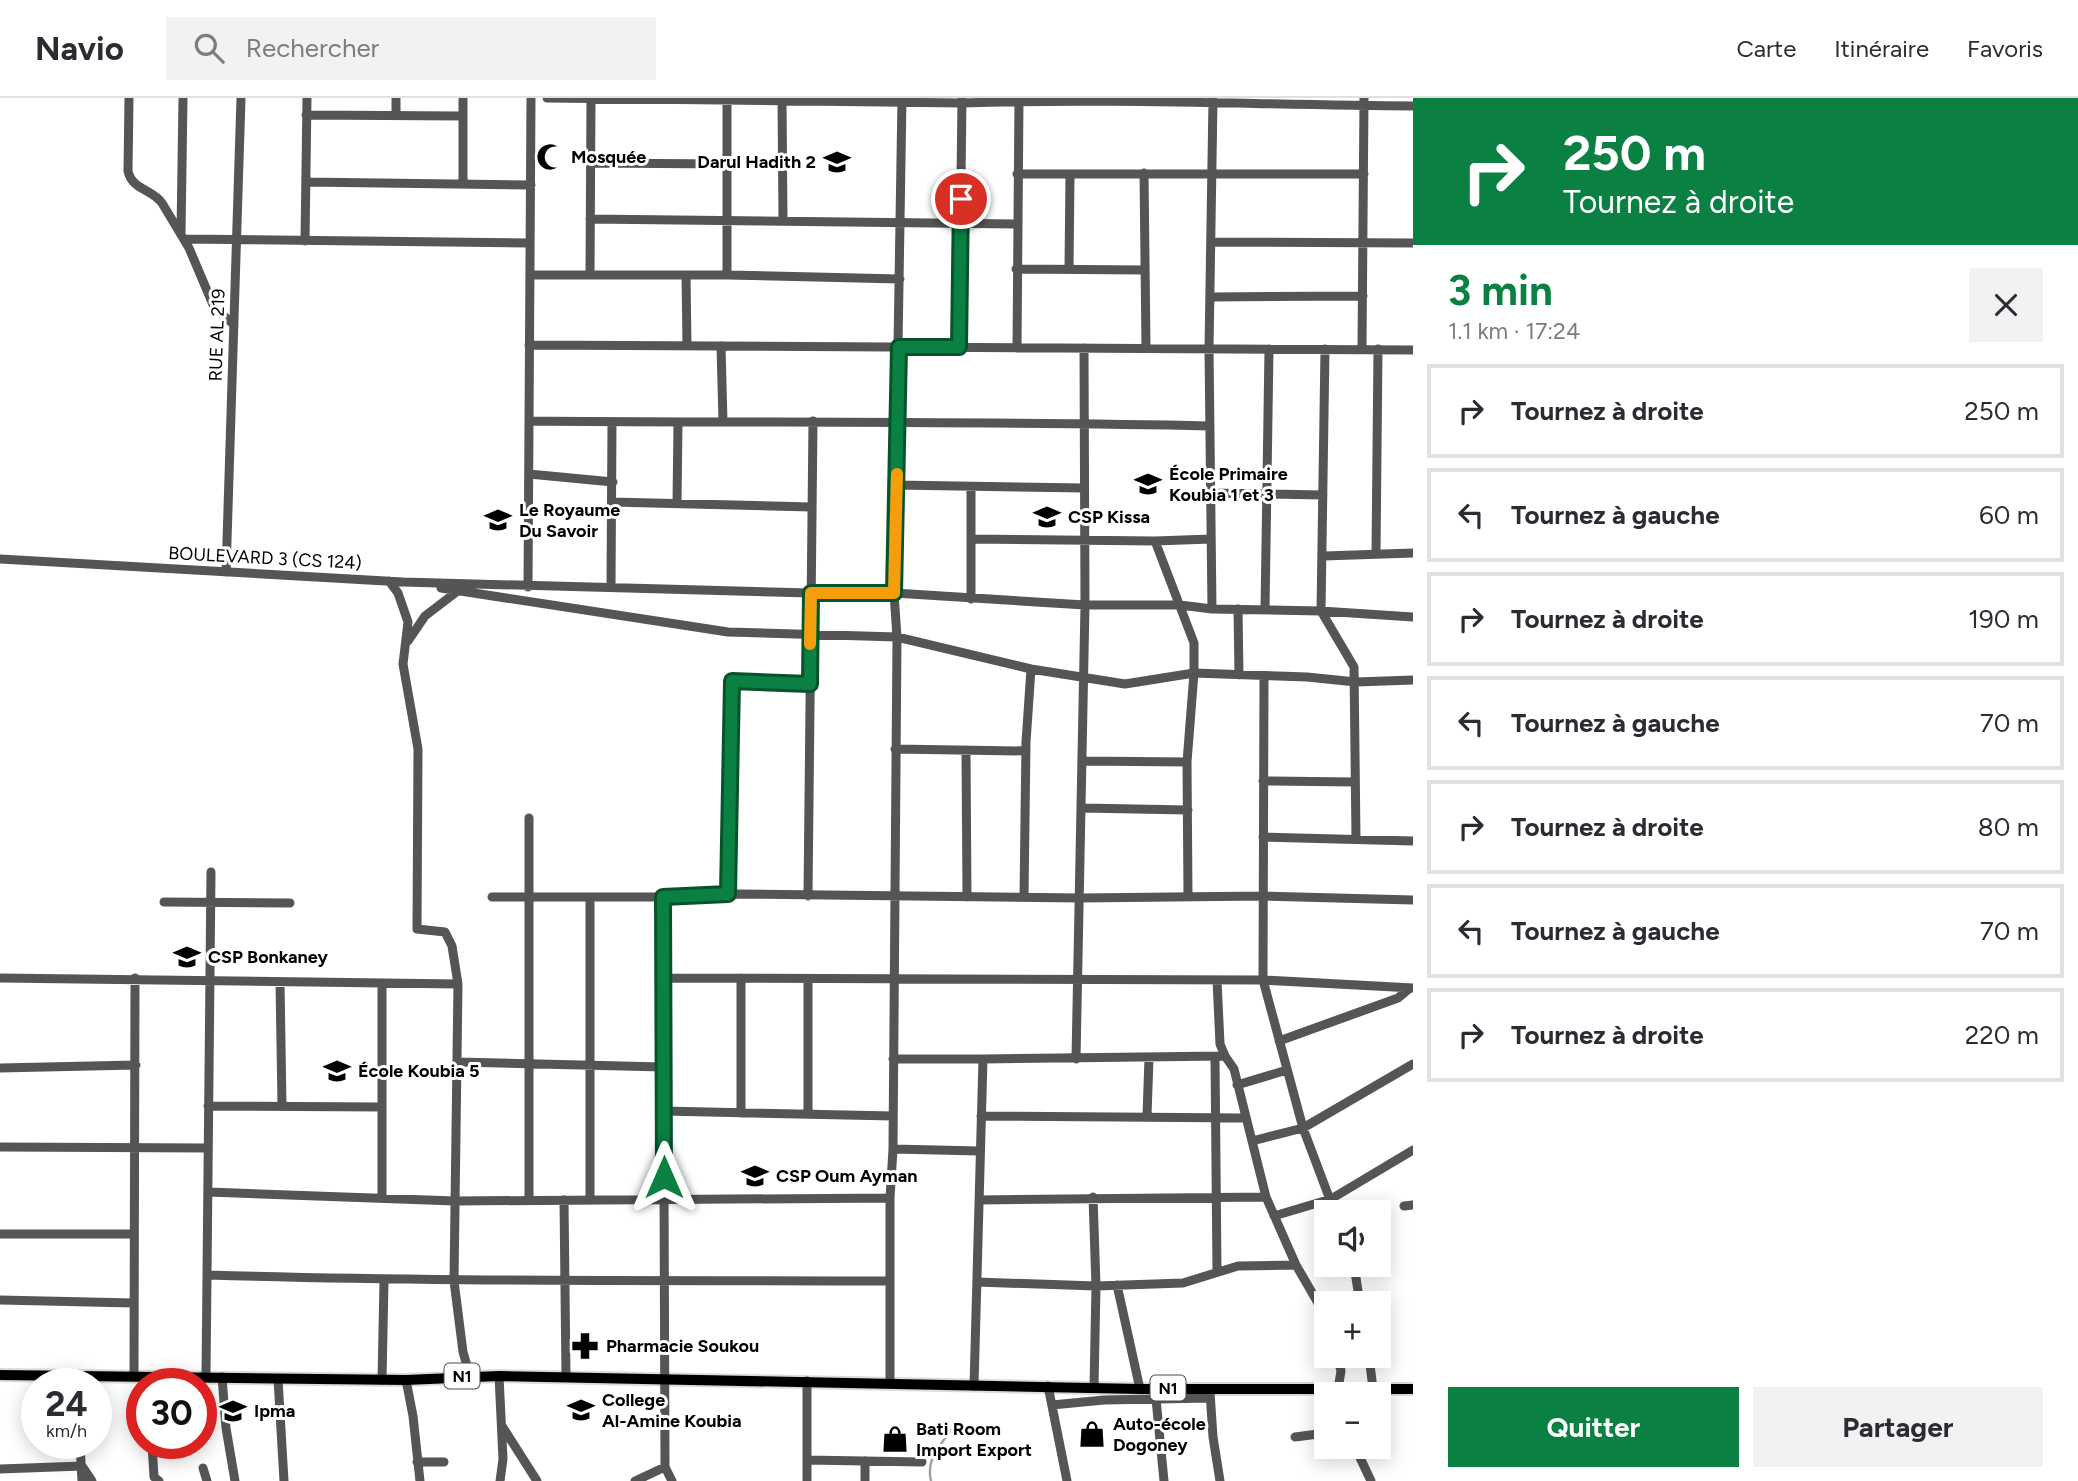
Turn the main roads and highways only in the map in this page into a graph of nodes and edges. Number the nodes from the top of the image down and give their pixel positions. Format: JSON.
{"nodes":[{"id":1,"x":0,"y":1375,"type":"edge"},
{"id":2,"x":21,"y":1376,"type":"edge"},
{"id":3,"x":217,"y":1377,"type":"edge"},
{"id":4,"x":1391,"y":1389,"type":"edge"},
{"id":5,"x":1413,"y":1389,"type":"edge"},
{"id":6,"x":1314,"y":1392,"type":"edge"}],
"edges":[{"from":1,"to":2,"type":"main road","number":"N1"},
{"from":3,"to":6,"type":"main road","number":"N1"},
{"from":4,"to":5,"type":"main road","number":"N1"}]}
